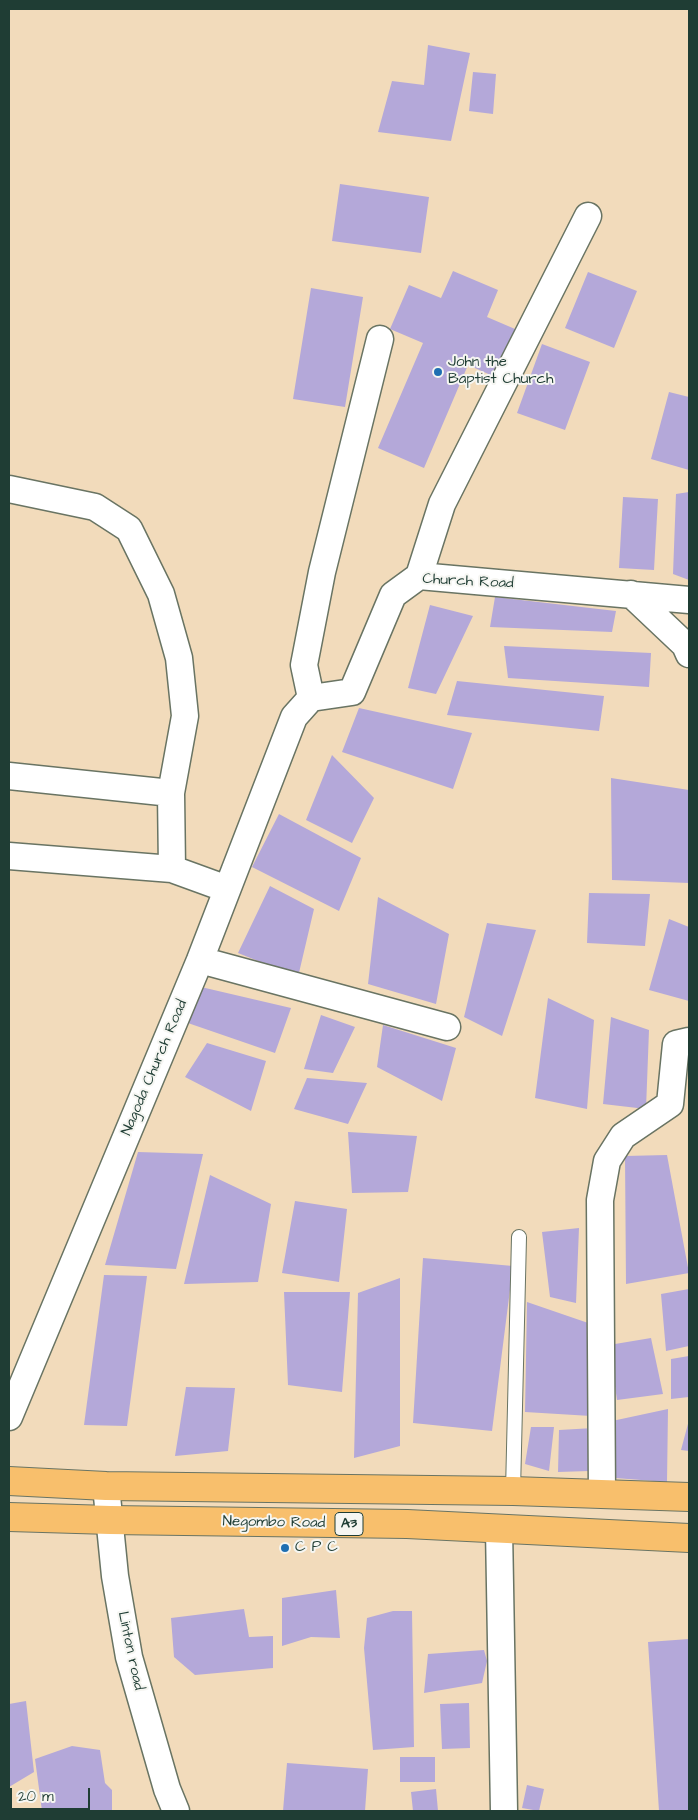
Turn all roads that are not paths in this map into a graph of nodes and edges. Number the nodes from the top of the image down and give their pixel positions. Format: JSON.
{"nodes":[{"id":1,"x":588,"y":216,"type":"dead end"},
{"id":2,"x":380,"y":338,"type":"dead end"},
{"id":3,"x":9,"y":489,"type":"edge"},
{"id":4,"x":419,"y":576,"type":"junction"},
{"id":5,"x":631,"y":594,"type":"junction"},
{"id":6,"x":689,"y":600,"type":"edge"},
{"id":7,"x":689,"y":654,"type":"edge"},
{"id":8,"x":311,"y":698,"type":"junction"},
{"id":9,"x":9,"y":776,"type":"edge"},
{"id":10,"x":171,"y":792,"type":"junction"},
{"id":11,"x":9,"y":856,"type":"edge"},
{"id":12,"x":172,"y":869,"type":"junction"},
{"id":13,"x":227,"y":889,"type":"junction"},
{"id":14,"x":200,"y":960,"type":"junction"},
{"id":15,"x":447,"y":1028,"type":"dead end"},
{"id":16,"x":689,"y":1041,"type":"edge"},
{"id":17,"x":519,"y":1237,"type":"dead end"},
{"id":18,"x":9,"y":1417,"type":"edge"},
{"id":19,"x":9,"y":1481,"type":"edge"},
{"id":20,"x":106,"y":1486,"type":"junction"},
{"id":21,"x":514,"y":1491,"type":"junction"},
{"id":22,"x":602,"y":1494,"type":"junction"},
{"id":23,"x":689,"y":1497,"type":"edge"},
{"id":24,"x":9,"y":1516,"type":"edge"},
{"id":25,"x":110,"y":1520,"type":"junction"},
{"id":26,"x":499,"y":1529,"type":"junction"},
{"id":27,"x":689,"y":1538,"type":"edge"},
{"id":28,"x":176,"y":1811,"type":"edge"},
{"id":29,"x":504,"y":1811,"type":"edge"}],
"edges":[{"from":1,"to":4,"type":"street"},
{"from":2,"to":8,"type":"street"},
{"from":3,"to":10,"type":"street"},
{"from":4,"to":5,"type":"street","name":"Church Road"},
{"from":4,"to":8,"type":"street","name":"Church Road"},
{"from":5,"to":6,"type":"street","name":"Church Road"},
{"from":5,"to":7,"type":"street"},
{"from":8,"to":13,"type":"street","name":"Nagoda Church Road"},
{"from":9,"to":10,"type":"street"},
{"from":10,"to":12,"type":"street"},
{"from":11,"to":12,"type":"street"},
{"from":12,"to":13,"type":"street"},
{"from":13,"to":14,"type":"street","name":"Nagoda Church Road"},
{"from":14,"to":15,"type":"street"},
{"from":14,"to":18,"type":"street","name":"Nagoda Church Road"},
{"from":16,"to":22,"type":"street"},
{"from":17,"to":21,"type":"lane"},
{"from":19,"to":20,"type":"highway"},
{"from":20,"to":21,"type":"highway"},
{"from":20,"to":25,"type":"street","name":"Linton road"},
{"from":21,"to":22,"type":"highway"},
{"from":22,"to":23,"type":"highway"},
{"from":24,"to":25,"type":"highway","name":"Negombo Road","number":"A3"},
{"from":25,"to":26,"type":"highway","name":"Negombo Road","number":"A3"},
{"from":25,"to":28,"type":"street","name":"Linton road"},
{"from":26,"to":27,"type":"highway","name":"Negombo Road","number":"A3"},
{"from":26,"to":29,"type":"street"}]}
